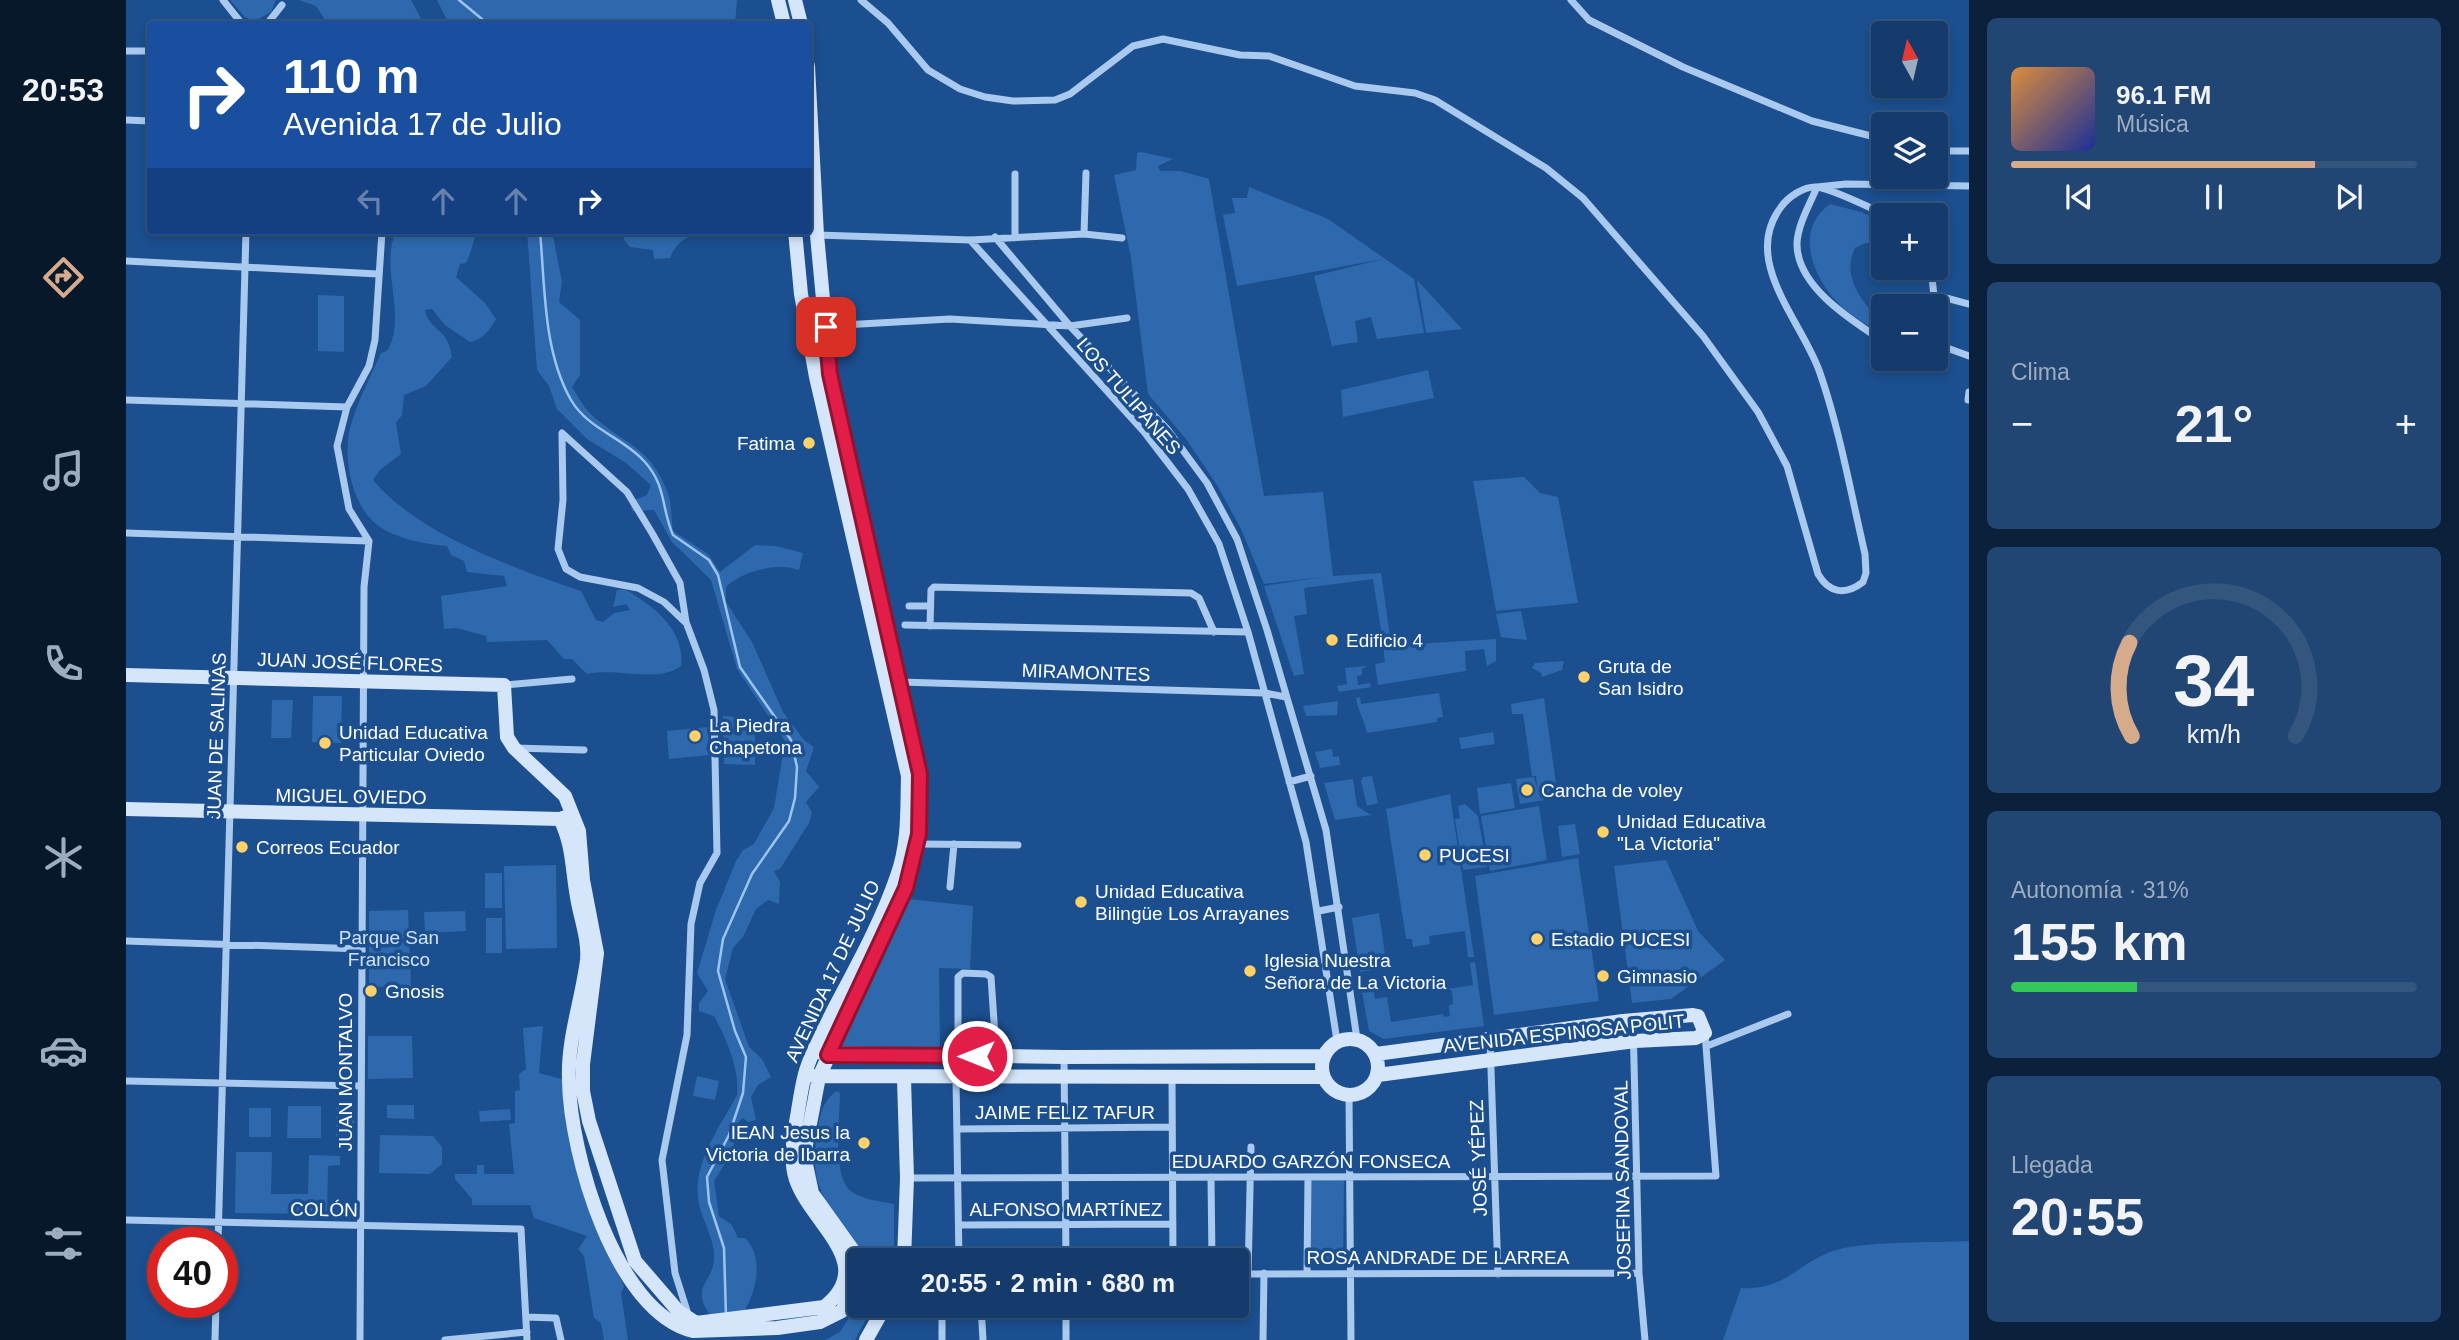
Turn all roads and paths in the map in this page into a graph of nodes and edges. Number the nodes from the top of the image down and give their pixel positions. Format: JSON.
{"nodes":[{"id":1,"x":223,"y":0,"type":"edge"},
{"id":2,"x":778,"y":0,"type":"edge"},
{"id":3,"x":794,"y":0,"type":"edge"},
{"id":4,"x":861,"y":0,"type":"edge"},
{"id":5,"x":1571,"y":0,"type":"edge"},
{"id":6,"x":282,"y":5,"type":"dead end"},
{"id":7,"x":240,"y":21,"type":"edge"},
{"id":8,"x":269,"y":21,"type":"edge"},
{"id":9,"x":783,"y":21,"type":"edge"},
{"id":10,"x":800,"y":21,"type":"edge"},
{"id":11,"x":126,"y":51,"type":"edge"},
{"id":12,"x":147,"y":51,"type":"edge"},
{"id":13,"x":126,"y":120,"type":"edge"},
{"id":14,"x":147,"y":121,"type":"edge"},
{"id":15,"x":1871,"y":136,"type":"edge"},
{"id":16,"x":812,"y":141,"type":"edge"},
{"id":17,"x":1948,"y":151,"type":"edge"},
{"id":18,"x":1969,"y":151,"type":"edge"},
{"id":19,"x":1086,"y":173,"type":"dead end"},
{"id":20,"x":1015,"y":174,"type":"dead end"},
{"id":21,"x":1969,"y":186,"type":"edge"},
{"id":22,"x":1817,"y":187,"type":"junction"},
{"id":23,"x":1871,"y":209,"type":"edge"},
{"id":24,"x":1084,"y":234,"type":"junction"},
{"id":25,"x":246,"y":235,"type":"edge"},
{"id":26,"x":382,"y":235,"type":"edge"},
{"id":27,"x":796,"y":235,"type":"edge"},
{"id":28,"x":817,"y":235,"type":"junction"},
{"id":29,"x":1015,"y":236,"type":"junction"},
{"id":30,"x":995,"y":237,"type":"junction"},
{"id":31,"x":1122,"y":238,"type":"dead end"},
{"id":32,"x":970,"y":240,"type":"junction"},
{"id":33,"x":126,"y":261,"type":"edge"},
{"id":34,"x":245,"y":266,"type":"junction"},
{"id":35,"x":378,"y":274,"type":"junction"},
{"id":36,"x":1948,"y":298,"type":"edge"},
{"id":37,"x":1969,"y":304,"type":"edge"},
{"id":38,"x":1128,"y":318,"type":"dead end"},
{"id":39,"x":1070,"y":326,"type":"junction"},
{"id":40,"x":807,"y":327,"type":"junction"},
{"id":41,"x":826,"y":327,"type":"junction"},
{"id":42,"x":1046,"y":327,"type":"junction"},
{"id":43,"x":1871,"y":332,"type":"edge"},
{"id":44,"x":1948,"y":348,"type":"edge"},
{"id":45,"x":1969,"y":356,"type":"edge"},
{"id":46,"x":126,"y":400,"type":"edge"},
{"id":47,"x":241,"y":404,"type":"junction"},
{"id":48,"x":347,"y":407,"type":"junction"},
{"id":49,"x":126,"y":533,"type":"edge"},
{"id":50,"x":238,"y":536,"type":"junction"},
{"id":51,"x":369,"y":541,"type":"junction"},
{"id":52,"x":909,"y":606,"type":"dead end"},
{"id":53,"x":930,"y":606,"type":"junction"},
{"id":54,"x":686,"y":622,"type":"junction"},
{"id":55,"x":905,"y":625,"type":"dead end"},
{"id":56,"x":930,"y":626,"type":"junction"},
{"id":57,"x":1214,"y":632,"type":"junction"},
{"id":58,"x":1248,"y":632,"type":"junction"},
{"id":59,"x":126,"y":675,"type":"edge"},
{"id":60,"x":234,"y":678,"type":"junction"},
{"id":61,"x":572,"y":680,"type":"dead end"},
{"id":62,"x":363,"y":681,"type":"junction"},
{"id":63,"x":892,"y":682,"type":"junction"},
{"id":64,"x":504,"y":685,"type":"junction"},
{"id":65,"x":1265,"y":693,"type":"junction"},
{"id":66,"x":1286,"y":697,"type":"junction"},
{"id":67,"x":514,"y":748,"type":"junction"},
{"id":68,"x":584,"y":750,"type":"dead end"},
{"id":69,"x":1311,"y":776,"type":"junction"},
{"id":70,"x":1289,"y":782,"type":"junction"},
{"id":71,"x":126,"y":809,"type":"edge"},
{"id":72,"x":230,"y":813,"type":"junction"},
{"id":73,"x":575,"y":813,"type":"junction"},
{"id":74,"x":362,"y":816,"type":"junction"},
{"id":75,"x":560,"y":819,"type":"junction"},
{"id":76,"x":917,"y":844,"type":"junction"},
{"id":77,"x":954,"y":844,"type":"junction"},
{"id":78,"x":1018,"y":845,"type":"dead end"},
{"id":79,"x":950,"y":887,"type":"dead end"},
{"id":80,"x":1339,"y":907,"type":"junction"},
{"id":81,"x":1319,"y":911,"type":"junction"},
{"id":82,"x":126,"y":941,"type":"edge"},
{"id":83,"x":226,"y":944,"type":"junction"},
{"id":84,"x":362,"y":949,"type":"junction"},
{"id":85,"x":1788,"y":1014,"type":"dead end"},
{"id":86,"x":1633,"y":1020,"type":"junction"},
{"id":87,"x":1357,"y":1039,"type":"junction"},
{"id":88,"x":1706,"y":1039,"type":"junction"},
{"id":89,"x":1490,"y":1040,"type":"junction"},
{"id":90,"x":1337,"y":1041,"type":"junction"},
{"id":91,"x":1635,"y":1041,"type":"junction"},
{"id":92,"x":977,"y":1049,"type":"junction"},
{"id":93,"x":813,"y":1051,"type":"junction"},
{"id":94,"x":1376,"y":1054,"type":"junction"},
{"id":95,"x":828,"y":1055,"type":"junction"},
{"id":96,"x":1324,"y":1056,"type":"junction"},
{"id":97,"x":1064,"y":1057,"type":"junction"},
{"id":98,"x":1491,"y":1059,"type":"junction"},
{"id":99,"x":1378,"y":1075,"type":"junction"},
{"id":100,"x":812,"y":1076,"type":"junction"},
{"id":101,"x":1064,"y":1077,"type":"junction"},
{"id":102,"x":1172,"y":1077,"type":"junction"},
{"id":103,"x":1324,"y":1077,"type":"junction"},
{"id":104,"x":904,"y":1079,"type":"junction"},
{"id":105,"x":956,"y":1079,"type":"junction"},
{"id":106,"x":126,"y":1081,"type":"edge"},
{"id":107,"x":222,"y":1083,"type":"junction"},
{"id":108,"x":361,"y":1086,"type":"junction"},
{"id":109,"x":1349,"y":1095,"type":"junction"},
{"id":110,"x":1172,"y":1127,"type":"junction"},
{"id":111,"x":1065,"y":1128,"type":"junction"},
{"id":112,"x":957,"y":1129,"type":"junction"},
{"id":113,"x":1251,"y":1147,"type":"dead end"},
{"id":114,"x":1636,"y":1175,"type":"junction"},
{"id":115,"x":1350,"y":1176,"type":"junction"},
{"id":116,"x":1495,"y":1176,"type":"junction"},
{"id":117,"x":1065,"y":1177,"type":"junction"},
{"id":118,"x":1172,"y":1177,"type":"junction"},
{"id":119,"x":1211,"y":1177,"type":"junction"},
{"id":120,"x":1250,"y":1177,"type":"junction"},
{"id":121,"x":1308,"y":1177,"type":"junction"},
{"id":122,"x":907,"y":1178,"type":"junction"},
{"id":123,"x":958,"y":1178,"type":"junction"},
{"id":124,"x":126,"y":1220,"type":"edge"},
{"id":125,"x":219,"y":1223,"type":"junction"},
{"id":126,"x":1172,"y":1224,"type":"junction"},
{"id":127,"x":959,"y":1225,"type":"junction"},
{"id":128,"x":1066,"y":1225,"type":"junction"},
{"id":129,"x":360,"y":1226,"type":"junction"},
{"id":130,"x":219,"y":1227,"type":"edge"},
{"id":131,"x":904,"y":1248,"type":"edge"},
{"id":132,"x":960,"y":1248,"type":"edge"},
{"id":133,"x":1066,"y":1248,"type":"edge"},
{"id":134,"x":1173,"y":1248,"type":"edge"},
{"id":135,"x":1212,"y":1248,"type":"edge"},
{"id":136,"x":1249,"y":1248,"type":"edge"},
{"id":137,"x":1264,"y":1273,"type":"junction"},
{"id":138,"x":1307,"y":1273,"type":"junction"},
{"id":139,"x":1350,"y":1273,"type":"junction"},
{"id":140,"x":1639,"y":1273,"type":"junction"},
{"id":141,"x":1249,"y":1274,"type":"edge"},
{"id":142,"x":1498,"y":1274,"type":"junction"},
{"id":143,"x":526,"y":1317,"type":"junction"},
{"id":144,"x":216,"y":1318,"type":"edge"},
{"id":145,"x":688,"y":1318,"type":"junction"},
{"id":146,"x":879,"y":1318,"type":"edge"},
{"id":147,"x":942,"y":1318,"type":"edge"},
{"id":148,"x":982,"y":1318,"type":"edge"},
{"id":149,"x":1066,"y":1318,"type":"edge"},
{"id":150,"x":527,"y":1336,"type":"edge"},
{"id":151,"x":215,"y":1340,"type":"edge"},
{"id":152,"x":360,"y":1340,"type":"edge"},
{"id":153,"x":445,"y":1340,"type":"edge"},
{"id":154,"x":561,"y":1340,"type":"edge"},
{"id":155,"x":866,"y":1340,"type":"edge"},
{"id":156,"x":942,"y":1340,"type":"edge"},
{"id":157,"x":983,"y":1340,"type":"edge"},
{"id":158,"x":1066,"y":1340,"type":"edge"},
{"id":159,"x":1263,"y":1340,"type":"edge"},
{"id":160,"x":1351,"y":1340,"type":"edge"},
{"id":161,"x":1644,"y":1340,"type":"edge"}],
"edges":[{"from":1,"to":7,"type":"street"},
{"from":2,"to":9,"type":"main road"},
{"from":3,"to":10,"type":"main road"},
{"from":4,"to":22,"type":"street"},
{"from":5,"to":15,"type":"street"},
{"from":6,"to":8,"type":"street"},
{"from":11,"to":12,"type":"street"},
{"from":13,"to":14,"type":"street"},
{"from":16,"to":28,"type":"main road","name":"AVENIDA 17 DE JULIO"},
{"from":17,"to":18,"type":"street"},
{"from":19,"to":24,"type":"street"},
{"from":20,"to":29,"type":"street"},
{"from":21,"to":22,"type":"street"},
{"from":22,"to":23,"type":"street"},
{"from":22,"to":43,"type":"street"},
{"from":24,"to":29,"type":"street"},
{"from":24,"to":31,"type":"street"},
{"from":25,"to":34,"type":"street","name":"JUAN DE SALINAS"},
{"from":26,"to":35,"type":"street"},
{"from":27,"to":40,"type":"main road","name":"AVENIDA 17 DE JULIO"},
{"from":28,"to":32,"type":"street"},
{"from":28,"to":41,"type":"main road","name":"AVENIDA 17 DE JULIO"},
{"from":29,"to":30,"type":"street"},
{"from":30,"to":32,"type":"street"},
{"from":30,"to":39,"type":"street","name":"LOS TULIPANES"},
{"from":32,"to":42,"type":"street","name":"LOS TULIPANES"},
{"from":33,"to":34,"type":"street"},
{"from":34,"to":35,"type":"street"},
{"from":34,"to":47,"type":"street","name":"JUAN DE SALINAS"},
{"from":35,"to":48,"type":"street"},
{"from":36,"to":37,"type":"street"},
{"from":38,"to":39,"type":"street"},
{"from":39,"to":42,"type":"street"},
{"from":39,"to":66,"type":"street","name":"LOS TULIPANES"},
{"from":40,"to":41,"type":"street"},
{"from":40,"to":63,"type":"main road","name":"AVENIDA 17 DE JULIO"},
{"from":41,"to":42,"type":"street"},
{"from":41,"to":63,"type":"main road","name":"AVENIDA 17 DE JULIO"},
{"from":42,"to":58,"type":"street","name":"LOS TULIPANES"},
{"from":44,"to":45,"type":"street"},
{"from":46,"to":47,"type":"street"},
{"from":47,"to":48,"type":"street"},
{"from":47,"to":50,"type":"street","name":"JUAN DE SALINAS"},
{"from":48,"to":51,"type":"street"},
{"from":49,"to":50,"type":"street"},
{"from":50,"to":51,"type":"street"},
{"from":50,"to":60,"type":"street","name":"JUAN DE SALINAS"},
{"from":51,"to":62,"type":"street","name":"JUAN MONTALVO"},
{"from":52,"to":53,"type":"street"},
{"from":53,"to":56,"type":"street"},
{"from":53,"to":57,"type":"street"},
{"from":54,"to":54,"type":"street"},
{"from":54,"to":145,"type":"street"},
{"from":55,"to":56,"type":"street"},
{"from":56,"to":57,"type":"street"},
{"from":57,"to":58,"type":"street"},
{"from":58,"to":65,"type":"street","name":"LOS TULIPANES"},
{"from":59,"to":60,"type":"main road","name":"JUAN JOSÉ FLORES"},
{"from":60,"to":62,"type":"main road","name":"JUAN JOSÉ FLORES"},
{"from":60,"to":72,"type":"street","name":"JUAN DE SALINAS"},
{"from":61,"to":64,"type":"street","name":"JUAN JOSÉ FLORES"},
{"from":62,"to":64,"type":"main road","name":"JUAN JOSÉ FLORES"},
{"from":62,"to":74,"type":"street","name":"JUAN MONTALVO"},
{"from":63,"to":65,"type":"street","name":"MIRAMONTES"},
{"from":63,"to":76,"type":"main road","name":"AVENIDA 17 DE JULIO"},
{"from":63,"to":93,"type":"main road","name":"AVENIDA 17 DE JULIO"},
{"from":64,"to":67,"type":"main road"},
{"from":65,"to":66,"type":"street","name":"MIRAMONTES"},
{"from":65,"to":70,"type":"street","name":"LOS TULIPANES"},
{"from":66,"to":69,"type":"street","name":"LOS TULIPANES"},
{"from":67,"to":68,"type":"street"},
{"from":67,"to":73,"type":"main road"},
{"from":69,"to":70,"type":"street"},
{"from":69,"to":80,"type":"street","name":"LOS TULIPANES"},
{"from":70,"to":81,"type":"street","name":"LOS TULIPANES"},
{"from":71,"to":72,"type":"main road","name":"MIGUEL OVIEDO"},
{"from":72,"to":74,"type":"main road","name":"MIGUEL OVIEDO"},
{"from":72,"to":83,"type":"street","name":"JUAN DE SALINAS"},
{"from":73,"to":75,"type":"main road","name":"MIGUEL OVIEDO"},
{"from":73,"to":145,"type":"main road"},
{"from":74,"to":75,"type":"main road","name":"MIGUEL OVIEDO"},
{"from":74,"to":84,"type":"street","name":"JUAN MONTALVO"},
{"from":75,"to":145,"type":"main road","name":"AVENIDA 17 DE JULIO"},
{"from":76,"to":77,"type":"street"},
{"from":76,"to":95,"type":"main road","name":"AVENIDA 17 DE JULIO"},
{"from":77,"to":78,"type":"street"},
{"from":77,"to":79,"type":"street"},
{"from":80,"to":81,"type":"street"},
{"from":80,"to":87,"type":"street","name":"LOS TULIPANES"},
{"from":81,"to":90,"type":"street","name":"LOS TULIPANES"},
{"from":82,"to":83,"type":"street"},
{"from":83,"to":84,"type":"street"},
{"from":83,"to":107,"type":"street","name":"JUAN DE SALINAS"},
{"from":84,"to":108,"type":"street","name":"JUAN MONTALVO"},
{"from":85,"to":88,"type":"street"},
{"from":86,"to":88,"type":"main road","name":"AVENIDA ESPINOSA POLIT"},
{"from":86,"to":89,"type":"main road","name":"AVENIDA ESPINOSA POLIT"},
{"from":86,"to":91,"type":"street","name":"JOSEFINA SANDOVAL"},
{"from":87,"to":90,"type":"main road"},
{"from":87,"to":94,"type":"main road"},
{"from":88,"to":91,"type":"main road","name":"AVENIDA ESPINOSA POLIT"},
{"from":88,"to":114,"type":"street","name":"EDUARDO GARZÓN FONSECA"},
{"from":89,"to":94,"type":"main road","name":"AVENIDA ESPINOSA POLIT"},
{"from":89,"to":98,"type":"street","name":"JOSÉ YÉPEZ"},
{"from":90,"to":96,"type":"main road"},
{"from":91,"to":98,"type":"main road","name":"AVENIDA ESPINOSA POLIT"},
{"from":91,"to":114,"type":"street","name":"JOSEFINA SANDOVAL"},
{"from":92,"to":92,"type":"street"},
{"from":92,"to":95,"type":"main road"},
{"from":92,"to":97,"type":"main road"},
{"from":93,"to":95,"type":"main road"},
{"from":93,"to":100,"type":"main road","name":"AVENIDA 17 DE JULIO"},
{"from":94,"to":99,"type":"main road"},
{"from":95,"to":100,"type":"main road","name":"AVENIDA 17 DE JULIO"},
{"from":96,"to":97,"type":"main road"},
{"from":96,"to":103,"type":"main road"},
{"from":97,"to":101,"type":"street"},
{"from":98,"to":99,"type":"main road","name":"AVENIDA ESPINOSA POLIT"},
{"from":98,"to":116,"type":"street","name":"JOSÉ YÉPEZ"},
{"from":99,"to":109,"type":"main road"},
{"from":100,"to":104,"type":"main road"},
{"from":100,"to":145,"type":"main road","name":"AVENIDA 17 DE JULIO"},
{"from":101,"to":102,"type":"main road"},
{"from":101,"to":105,"type":"main road"},
{"from":101,"to":111,"type":"street"},
{"from":102,"to":103,"type":"main road"},
{"from":102,"to":110,"type":"street"},
{"from":103,"to":109,"type":"main road"},
{"from":104,"to":105,"type":"main road"},
{"from":104,"to":122,"type":"main road"},
{"from":105,"to":112,"type":"street"},
{"from":106,"to":107,"type":"street"},
{"from":107,"to":108,"type":"street"},
{"from":107,"to":125,"type":"street","name":"JUAN DE SALINAS"},
{"from":108,"to":129,"type":"street","name":"JUAN MONTALVO"},
{"from":109,"to":115,"type":"street"},
{"from":110,"to":111,"type":"street","name":"JAIME FELIZ TAFUR"},
{"from":110,"to":118,"type":"street"},
{"from":111,"to":112,"type":"street","name":"JAIME FELIZ TAFUR"},
{"from":111,"to":117,"type":"street"},
{"from":112,"to":123,"type":"street"},
{"from":113,"to":120,"type":"street"},
{"from":114,"to":116,"type":"street","name":"EDUARDO GARZÓN FONSECA"},
{"from":114,"to":140,"type":"street","name":"JOSEFINA SANDOVAL"},
{"from":115,"to":116,"type":"street","name":"EDUARDO GARZÓN FONSECA"},
{"from":115,"to":121,"type":"street","name":"EDUARDO GARZÓN FONSECA"},
{"from":115,"to":139,"type":"street"},
{"from":116,"to":142,"type":"street","name":"JOSÉ YÉPEZ"},
{"from":117,"to":118,"type":"street","name":"EDUARDO GARZÓN FONSECA"},
{"from":117,"to":123,"type":"street","name":"EDUARDO GARZÓN FONSECA"},
{"from":117,"to":128,"type":"street"},
{"from":118,"to":119,"type":"street","name":"EDUARDO GARZÓN FONSECA"},
{"from":118,"to":126,"type":"street"},
{"from":119,"to":120,"type":"street","name":"EDUARDO GARZÓN FONSECA"},
{"from":119,"to":135,"type":"street"},
{"from":120,"to":121,"type":"street","name":"EDUARDO GARZÓN FONSECA"},
{"from":120,"to":136,"type":"street"},
{"from":121,"to":138,"type":"street"},
{"from":122,"to":123,"type":"street","name":"EDUARDO GARZÓN FONSECA"},
{"from":122,"to":131,"type":"main road"},
{"from":123,"to":127,"type":"street"},
{"from":124,"to":125,"type":"street","name":"COLÓN"},
{"from":125,"to":129,"type":"street","name":"COLÓN"},
{"from":125,"to":130,"type":"street","name":"JUAN DE SALINAS"},
{"from":126,"to":128,"type":"street","name":"ALFONSO MARTÍNEZ"},
{"from":126,"to":134,"type":"street"},
{"from":127,"to":128,"type":"street","name":"ALFONSO MARTÍNEZ"},
{"from":127,"to":132,"type":"street"},
{"from":128,"to":133,"type":"street"},
{"from":129,"to":143,"type":"street","name":"COLÓN"},
{"from":129,"to":152,"type":"street","name":"JUAN MONTALVO"},
{"from":137,"to":138,"type":"street","name":"ROSA ANDRADE DE LARREA"},
{"from":137,"to":141,"type":"street","name":"ROSA ANDRADE DE LARREA"},
{"from":137,"to":159,"type":"street"},
{"from":138,"to":139,"type":"street","name":"ROSA ANDRADE DE LARREA"},
{"from":139,"to":142,"type":"street","name":"ROSA ANDRADE DE LARREA"},
{"from":139,"to":160,"type":"street"},
{"from":140,"to":142,"type":"street","name":"ROSA ANDRADE DE LARREA"},
{"from":140,"to":161,"type":"street","name":"JOSEFINA SANDOVAL"},
{"from":143,"to":150,"type":"street"},
{"from":143,"to":154,"type":"street"},
{"from":144,"to":151,"type":"street"},
{"from":146,"to":155,"type":"main road"},
{"from":147,"to":156,"type":"street"},
{"from":148,"to":157,"type":"street"},
{"from":149,"to":158,"type":"street"},
{"from":150,"to":153,"type":"street"}]}
